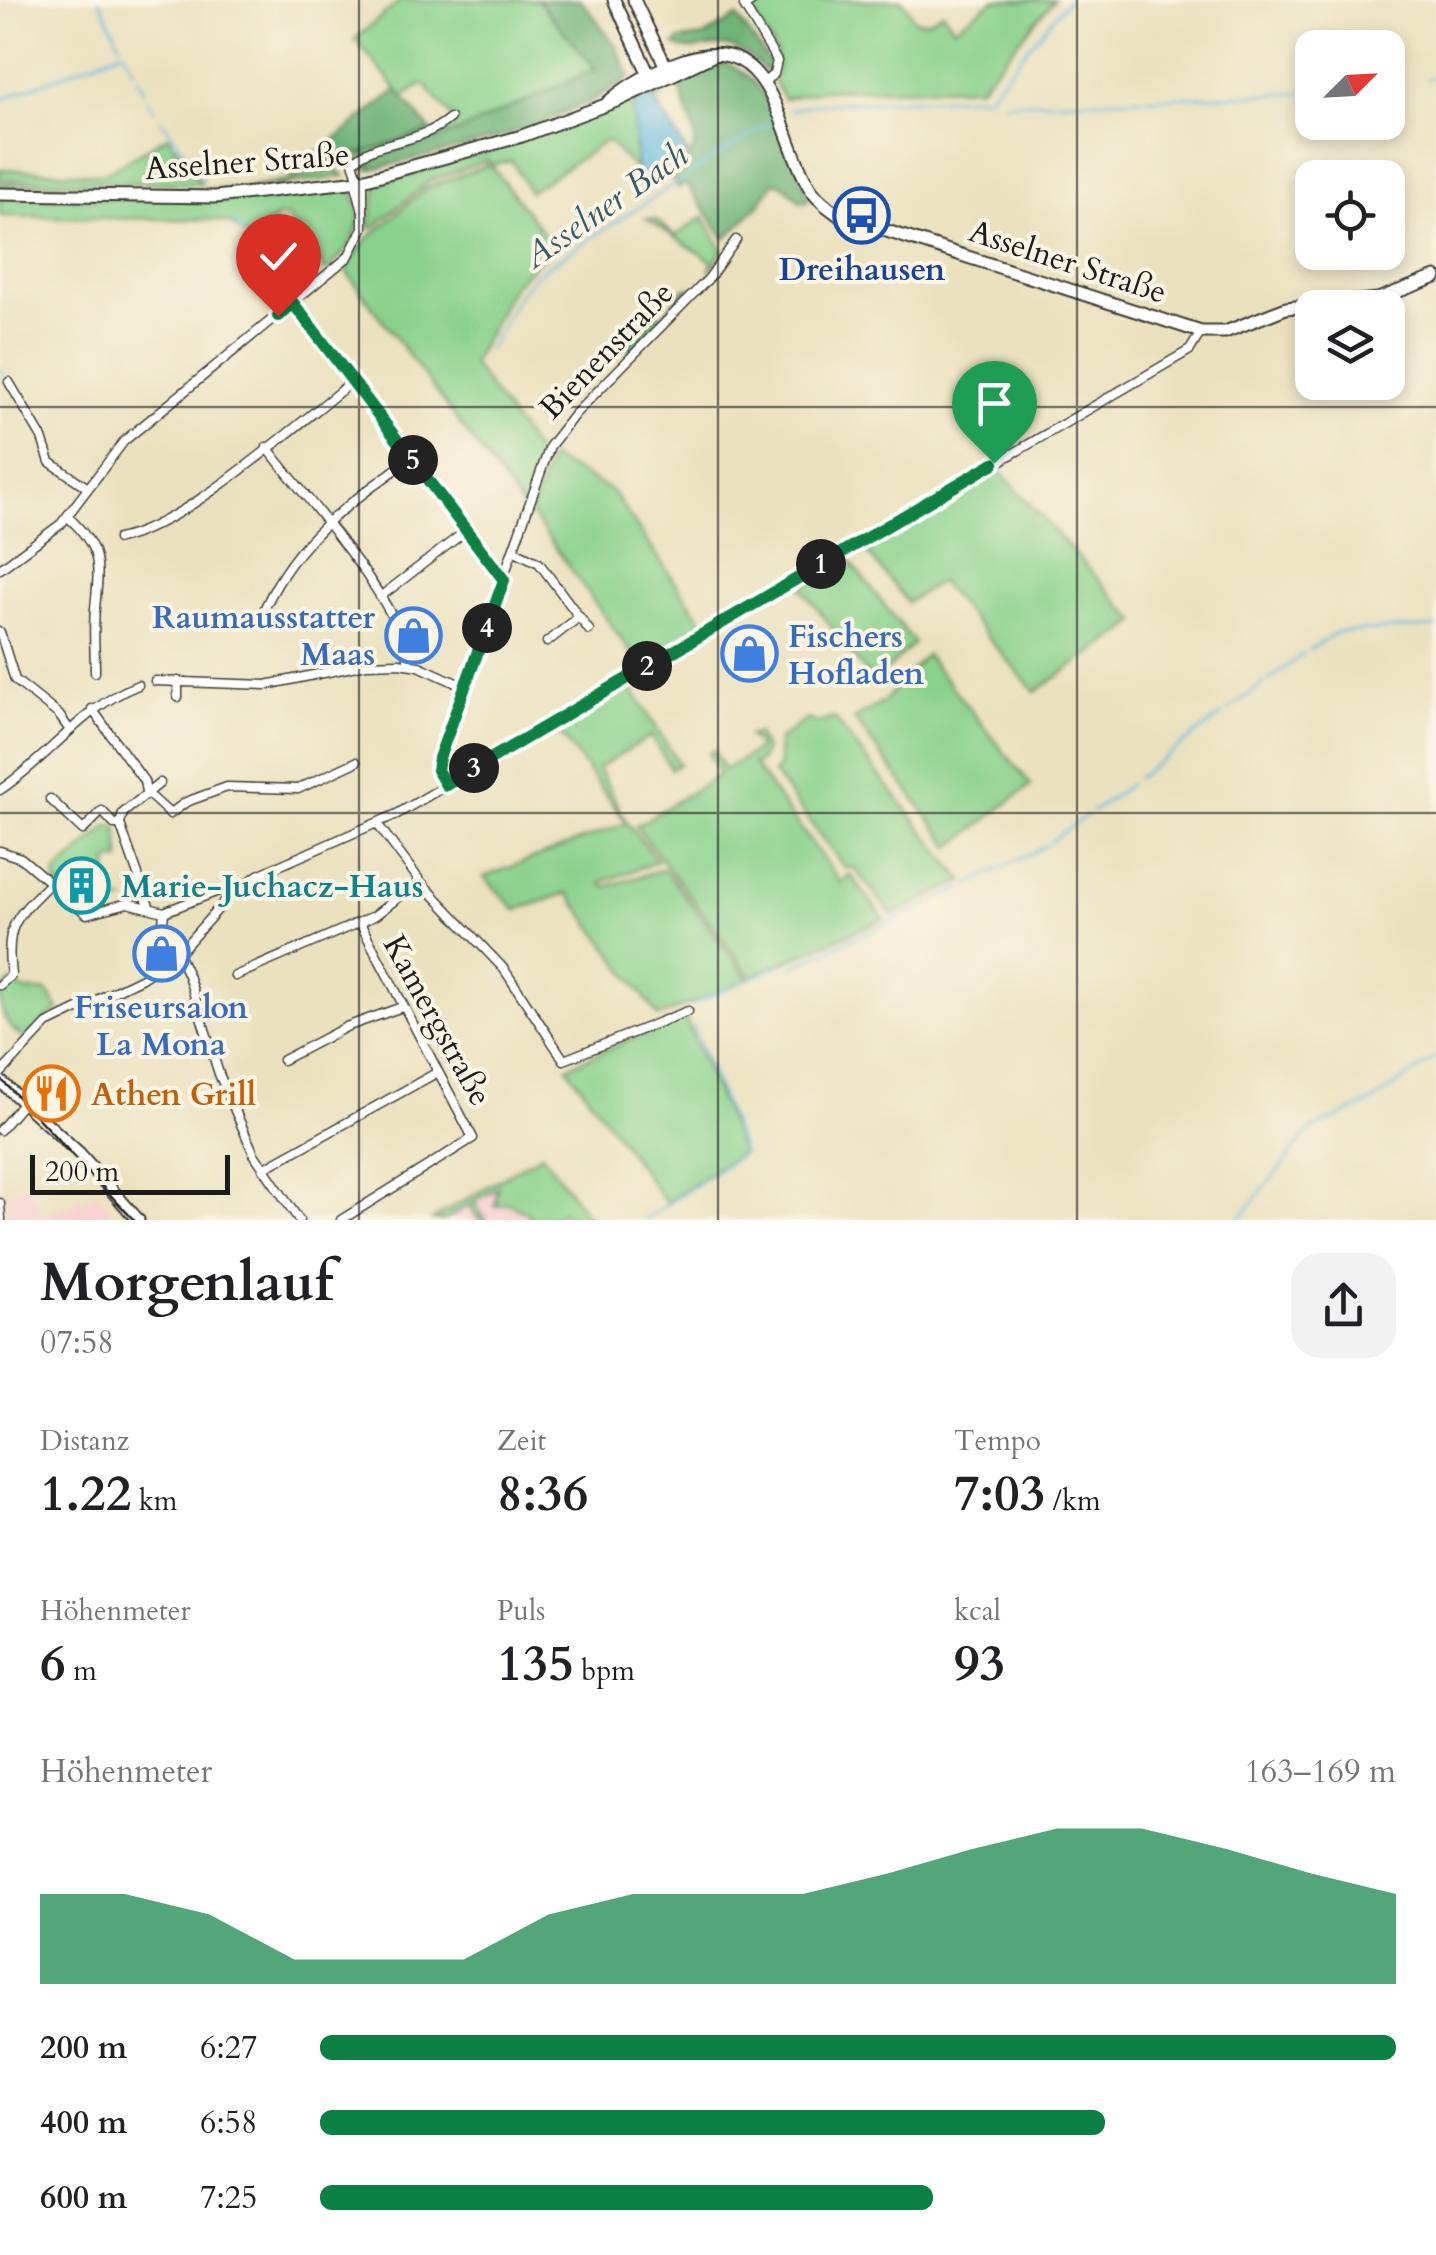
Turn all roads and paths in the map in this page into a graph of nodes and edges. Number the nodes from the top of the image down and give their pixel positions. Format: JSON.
{"nodes":[{"id":1,"x":614,"y":0,"type":"edge"},
{"id":2,"x":634,"y":0,"type":"edge"},
{"id":3,"x":754,"y":0,"type":"edge"},
{"id":4,"x":669,"y":72,"type":"junction"},
{"id":5,"x":651,"y":80,"type":"junction"},
{"id":6,"x":764,"y":82,"type":"junction"},
{"id":7,"x":450,"y":118,"type":"dead end"},
{"id":8,"x":359,"y":181,"type":"junction"},
{"id":9,"x":0,"y":194,"type":"edge"},
{"id":10,"x":736,"y":240,"type":"dead end"},
{"id":11,"x":253,"y":244,"type":"dead end"},
{"id":12,"x":1436,"y":277,"type":"edge"},
{"id":13,"x":293,"y":303,"type":"junction"},
{"id":14,"x":1201,"y":332,"type":"junction"},
{"id":15,"x":354,"y":381,"type":"junction"},
{"id":16,"x":9,"y":382,"type":"dead end"},
{"id":17,"x":267,"y":447,"type":"junction"},
{"id":18,"x":411,"y":458,"type":"junction"},
{"id":19,"x":88,"y":488,"type":"junction"},
{"id":20,"x":68,"y":516,"type":"junction"},
{"id":21,"x":325,"y":524,"type":"junction"},
{"id":22,"x":467,"y":530,"type":"junction"},
{"id":23,"x":118,"y":539,"type":"dead end"},
{"id":24,"x":515,"y":550,"type":"junction"},
{"id":25,"x":0,"y":569,"type":"edge"},
{"id":26,"x":504,"y":580,"type":"junction"},
{"id":27,"x":380,"y":597,"type":"junction"},
{"id":28,"x":261,"y":617,"type":"dead end"},
{"id":29,"x":580,"y":618,"type":"junction"},
{"id":30,"x":589,"y":630,"type":"dead end"},
{"id":31,"x":0,"y":632,"type":"edge"},
{"id":32,"x":547,"y":642,"type":"dead end"},
{"id":33,"x":409,"y":664,"type":"junction"},
{"id":34,"x":94,"y":672,"type":"dead end"},
{"id":35,"x":155,"y":681,"type":"dead end"},
{"id":36,"x":178,"y":682,"type":"junction"},
{"id":37,"x":138,"y":685,"type":"dead end"},
{"id":38,"x":465,"y":687,"type":"junction"},
{"id":39,"x":178,"y":697,"type":"dead end"},
{"id":40,"x":92,"y":710,"type":"junction"},
{"id":41,"x":69,"y":730,"type":"junction"},
{"id":42,"x":356,"y":762,"type":"dead end"},
{"id":43,"x":160,"y":784,"type":"dead end"},
{"id":44,"x":446,"y":785,"type":"junction"},
{"id":45,"x":0,"y":790,"type":"edge"},
{"id":46,"x":146,"y":792,"type":"junction"},
{"id":47,"x":50,"y":799,"type":"dead end"},
{"id":48,"x":120,"y":824,"type":"junction"},
{"id":49,"x":378,"y":825,"type":"junction"},
{"id":50,"x":0,"y":851,"type":"edge"},
{"id":51,"x":420,"y":882,"type":"junction"},
{"id":52,"x":49,"y":884,"type":"junction"},
{"id":53,"x":218,"y":891,"type":"dead end"},
{"id":54,"x":150,"y":906,"type":"junction"},
{"id":55,"x":164,"y":912,"type":"junction"},
{"id":56,"x":360,"y":923,"type":"junction"},
{"id":57,"x":178,"y":954,"type":"junction"},
{"id":58,"x":235,"y":976,"type":"dead end"},
{"id":59,"x":0,"y":985,"type":"edge"},
{"id":60,"x":402,"y":1007,"type":"junction"},
{"id":61,"x":688,"y":1011,"type":"dead end"},
{"id":62,"x":283,"y":1060,"type":"dead end"},
{"id":63,"x":438,"y":1072,"type":"junction"},
{"id":64,"x":0,"y":1077,"type":"edge"},
{"id":65,"x":24,"y":1102,"type":"junction"},
{"id":66,"x":0,"y":1130,"type":"edge"},
{"id":67,"x":262,"y":1169,"type":"junction"},
{"id":68,"x":0,"y":1203,"type":"edge"},
{"id":69,"x":1,"y":1220,"type":"edge"},
{"id":70,"x":138,"y":1220,"type":"edge"},
{"id":71,"x":299,"y":1220,"type":"edge"},
{"id":72,"x":341,"y":1220,"type":"edge"}],
"edges":[{"from":1,"to":5,"type":"main road"},
{"from":2,"to":4,"type":"main road"},
{"from":3,"to":6,"type":"street"},
{"from":4,"to":5,"type":"main road","name":"Asselner Straße"},
{"from":4,"to":6,"type":"main road","name":"Asselner Straße"},
{"from":5,"to":8,"type":"main road","name":"Asselner Straße"},
{"from":6,"to":14,"type":"main road","name":"Asselner Straße"},
{"from":7,"to":8,"type":"street"},
{"from":8,"to":9,"type":"main road","name":"Asselner Straße"},
{"from":8,"to":13,"type":"street"},
{"from":10,"to":24,"type":"street","name":"Bienenstraße"},
{"from":11,"to":13,"type":"street"},
{"from":12,"to":14,"type":"main road"},
{"from":13,"to":15,"type":"street"},
{"from":13,"to":19,"type":"street"},
{"from":14,"to":44,"type":"street"},
{"from":15,"to":17,"type":"street"},
{"from":15,"to":18,"type":"street"},
{"from":16,"to":19,"type":"street"},
{"from":17,"to":21,"type":"street"},
{"from":17,"to":23,"type":"street"},
{"from":18,"to":21,"type":"street"},
{"from":18,"to":22,"type":"street"},
{"from":19,"to":20,"type":"street"},
{"from":20,"to":25,"type":"street"},
{"from":20,"to":34,"type":"street"},
{"from":21,"to":27,"type":"street"},
{"from":21,"to":28,"type":"street"},
{"from":22,"to":26,"type":"street"},
{"from":22,"to":27,"type":"street"},
{"from":24,"to":26,"type":"street","name":"Bienenstraße"},
{"from":24,"to":29,"type":"street"},
{"from":26,"to":38,"type":"street","name":"Bienenstraße"},
{"from":27,"to":33,"type":"street"},
{"from":29,"to":30,"type":"street"},
{"from":29,"to":32,"type":"street"},
{"from":31,"to":41,"type":"street"},
{"from":33,"to":36,"type":"street"},
{"from":33,"to":38,"type":"street"},
{"from":35,"to":36,"type":"street"},
{"from":36,"to":39,"type":"street"},
{"from":37,"to":40,"type":"street"},
{"from":38,"to":44,"type":"street","name":"Bienenstraße"},
{"from":40,"to":41,"type":"street"},
{"from":40,"to":46,"type":"street"},
{"from":41,"to":45,"type":"street"},
{"from":42,"to":46,"type":"street"},
{"from":43,"to":46,"type":"street"},
{"from":44,"to":49,"type":"street"},
{"from":46,"to":48,"type":"street"},
{"from":47,"to":48,"type":"street"},
{"from":48,"to":54,"type":"street"},
{"from":49,"to":51,"type":"street"},
{"from":49,"to":57,"type":"street"},
{"from":50,"to":52,"type":"street"},
{"from":51,"to":56,"type":"street"},
{"from":51,"to":61,"type":"street"},
{"from":52,"to":54,"type":"street"},
{"from":52,"to":59,"type":"street"},
{"from":53,"to":55,"type":"street"},
{"from":54,"to":55,"type":"street"},
{"from":55,"to":57,"type":"street"},
{"from":56,"to":58,"type":"street"},
{"from":56,"to":60,"type":"street","name":"Kamergstraße"},
{"from":57,"to":64,"type":"street"},
{"from":57,"to":67,"type":"street"},
{"from":60,"to":62,"type":"street"},
{"from":60,"to":63,"type":"street","name":"Kamergstraße"},
{"from":63,"to":67,"type":"street"},
{"from":63,"to":72,"type":"street","name":"Kamergstraße"},
{"from":64,"to":65,"type":"main road"},
{"from":65,"to":66,"type":"street"},
{"from":65,"to":70,"type":"main road"},
{"from":67,"to":71,"type":"street"},
{"from":68,"to":69,"type":"street"}]}
